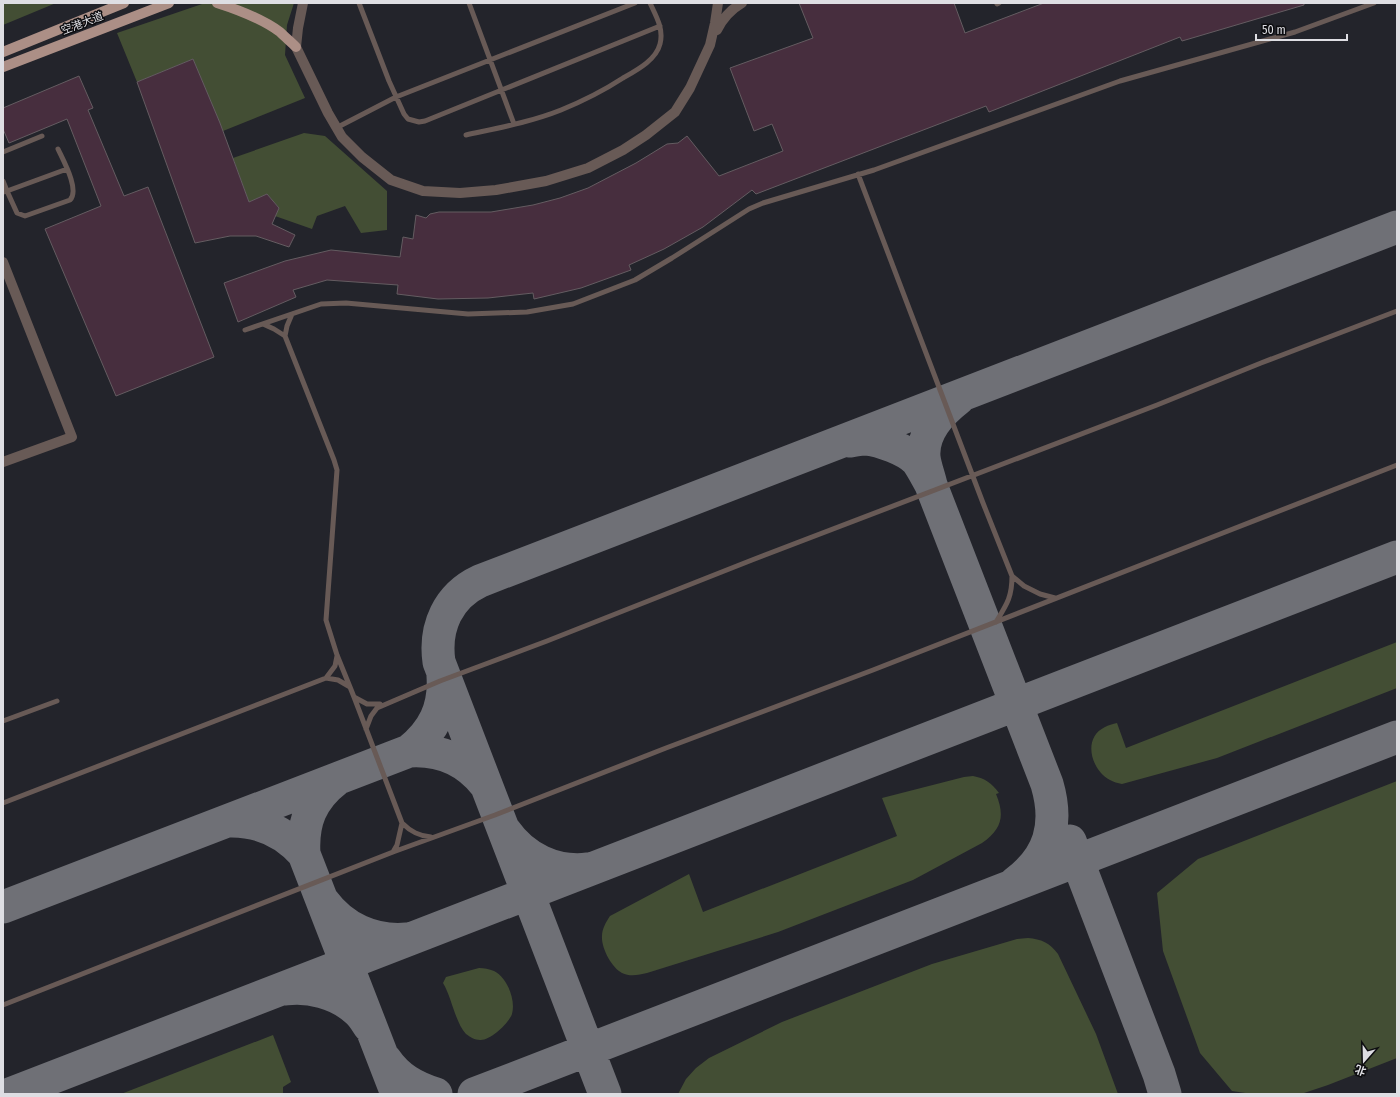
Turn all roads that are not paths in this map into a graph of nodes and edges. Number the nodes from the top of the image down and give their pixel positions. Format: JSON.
{"nodes":[{"id":1,"x":124,"y":3,"type":"edge"},
{"id":2,"x":169,"y":3,"type":"edge"},
{"id":3,"x":217,"y":3,"type":"edge"},
{"id":4,"x":303,"y":3,"type":"edge"},
{"id":5,"x":359,"y":3,"type":"edge"},
{"id":6,"x":469,"y":3,"type":"edge"},
{"id":7,"x":635,"y":3,"type":"edge"},
{"id":8,"x":650,"y":3,"type":"edge"},
{"id":9,"x":718,"y":3,"type":"edge"},
{"id":10,"x":742,"y":3,"type":"edge"},
{"id":11,"x":1374,"y":3,"type":"edge"},
{"id":12,"x":660,"y":26,"type":"junction"},
{"id":13,"x":710,"y":45,"type":"junction"},
{"id":14,"x":296,"y":47,"type":"junction"},
{"id":15,"x":3,"y":52,"type":"edge"},
{"id":16,"x":490,"y":60,"type":"junction"},
{"id":17,"x":3,"y":67,"type":"edge"},
{"id":18,"x":502,"y":90,"type":"junction"},
{"id":19,"x":396,"y":97,"type":"junction"},
{"id":20,"x":514,"y":124,"type":"junction"},
{"id":21,"x":336,"y":128,"type":"junction"},
{"id":22,"x":466,"y":135,"type":"dead end"},
{"id":23,"x":42,"y":136,"type":"dead end"},
{"id":24,"x":58,"y":149,"type":"dead end"},
{"id":25,"x":3,"y":152,"type":"edge"},
{"id":26,"x":67,"y":169,"type":"junction"},
{"id":27,"x":858,"y":174,"type":"junction"},
{"id":28,"x":3,"y":181,"type":"edge"},
{"id":29,"x":5,"y":191,"type":"edge"},
{"id":30,"x":3,"y":262,"type":"edge"},
{"id":31,"x":1397,"y":311,"type":"edge"},
{"id":32,"x":292,"y":314,"type":"junction"},
{"id":33,"x":263,"y":324,"type":"junction"},
{"id":34,"x":245,"y":330,"type":"dead end"},
{"id":35,"x":285,"y":336,"type":"junction"},
{"id":36,"x":3,"y":462,"type":"edge"},
{"id":37,"x":1397,"y":465,"type":"edge"},
{"id":38,"x":973,"y":476,"type":"junction"},
{"id":39,"x":1012,"y":576,"type":"junction"},
{"id":40,"x":1055,"y":598,"type":"junction"},
{"id":41,"x":996,"y":622,"type":"junction"},
{"id":42,"x":337,"y":655,"type":"junction"},
{"id":43,"x":326,"y":678,"type":"junction"},
{"id":44,"x":350,"y":688,"type":"junction"},
{"id":45,"x":354,"y":698,"type":"junction"},
{"id":46,"x":56,"y":701,"type":"dead end"},
{"id":47,"x":383,"y":704,"type":"junction"},
{"id":48,"x":3,"y":720,"type":"edge"},
{"id":49,"x":366,"y":729,"type":"junction"},
{"id":50,"x":3,"y":803,"type":"edge"},
{"id":51,"x":402,"y":823,"type":"junction"},
{"id":52,"x":434,"y":837,"type":"junction"},
{"id":53,"x":393,"y":852,"type":"junction"},
{"id":54,"x":3,"y":1005,"type":"edge"}],
"edges":[{"from":1,"to":15,"type":"main road","name":"空港大道"},
{"from":2,"to":17,"type":"main road","name":"空港大道"},
{"from":3,"to":14,"type":"main road"},
{"from":4,"to":14,"type":"street"},
{"from":5,"to":19,"type":"lane"},
{"from":6,"to":16,"type":"lane"},
{"from":7,"to":16,"type":"lane"},
{"from":8,"to":12,"type":"lane"},
{"from":9,"to":13,"type":"street"},
{"from":10,"to":13,"type":"street"},
{"from":11,"to":27,"type":"lane"},
{"from":12,"to":18,"type":"lane"},
{"from":12,"to":20,"type":"lane"},
{"from":13,"to":21,"type":"street"},
{"from":14,"to":21,"type":"street"},
{"from":16,"to":18,"type":"lane"},
{"from":16,"to":19,"type":"lane"},
{"from":18,"to":19,"type":"lane"},
{"from":18,"to":20,"type":"lane"},
{"from":19,"to":21,"type":"lane"},
{"from":20,"to":22,"type":"lane"},
{"from":23,"to":25,"type":"lane"},
{"from":24,"to":26,"type":"lane"},
{"from":26,"to":29,"type":"lane"},
{"from":26,"to":29,"type":"lane"},
{"from":27,"to":32,"type":"lane"},
{"from":27,"to":38,"type":"lane"},
{"from":28,"to":29,"type":"lane"},
{"from":30,"to":36,"type":"street"},
{"from":31,"to":38,"type":"lane"},
{"from":32,"to":33,"type":"lane"},
{"from":32,"to":35,"type":"lane"},
{"from":33,"to":34,"type":"lane"},
{"from":33,"to":35,"type":"lane"},
{"from":35,"to":42,"type":"lane"},
{"from":37,"to":40,"type":"lane"},
{"from":38,"to":39,"type":"lane"},
{"from":38,"to":47,"type":"lane"},
{"from":39,"to":40,"type":"lane"},
{"from":39,"to":41,"type":"lane"},
{"from":40,"to":41,"type":"lane"},
{"from":41,"to":52,"type":"lane"},
{"from":42,"to":43,"type":"lane"},
{"from":42,"to":44,"type":"lane"},
{"from":43,"to":44,"type":"lane"},
{"from":43,"to":50,"type":"lane"},
{"from":44,"to":45,"type":"lane"},
{"from":45,"to":47,"type":"lane"},
{"from":45,"to":49,"type":"lane"},
{"from":46,"to":48,"type":"lane"},
{"from":47,"to":49,"type":"lane"},
{"from":49,"to":51,"type":"lane"},
{"from":51,"to":52,"type":"lane"},
{"from":51,"to":53,"type":"lane"},
{"from":52,"to":53,"type":"lane"},
{"from":53,"to":54,"type":"lane"}]}
